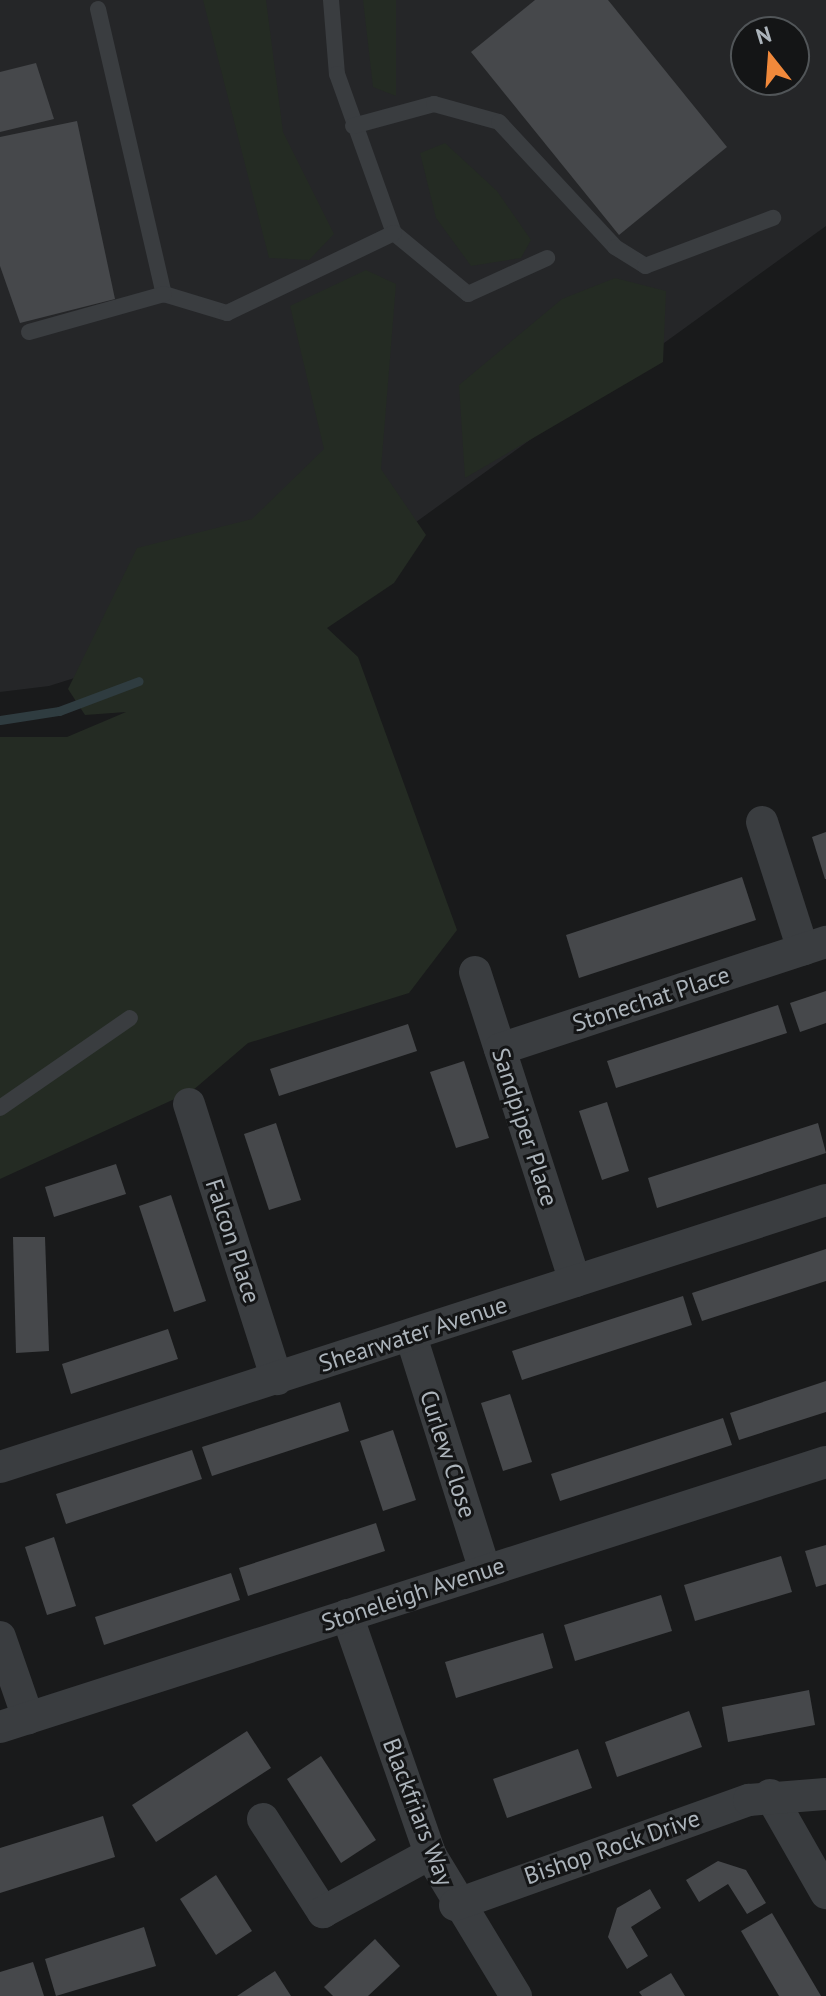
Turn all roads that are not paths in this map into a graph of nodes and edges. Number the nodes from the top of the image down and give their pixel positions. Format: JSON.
{"nodes":[{"id":1,"x":331,"y":0,"type":"edge"},
{"id":2,"x":98,"y":9,"type":"dead end"},
{"id":3,"x":353,"y":126,"type":"junction"},
{"id":4,"x":773,"y":218,"type":"dead end"},
{"id":5,"x":394,"y":233,"type":"junction"},
{"id":6,"x":547,"y":258,"type":"dead end"},
{"id":7,"x":164,"y":294,"type":"junction"},
{"id":8,"x":29,"y":332,"type":"dead end"},
{"id":9,"x":762,"y":822,"type":"dead end"},
{"id":10,"x":815,"y":946,"type":"edge"},
{"id":11,"x":475,"y":972,"type":"dead end"},
{"id":12,"x":130,"y":1018,"type":"dead end"},
{"id":13,"x":500,"y":1049,"type":"junction"},
{"id":14,"x":189,"y":1104,"type":"dead end"},
{"id":15,"x":0,"y":1108,"type":"edge"},
{"id":16,"x":826,"y":1200,"type":"edge"},
{"id":17,"x":575,"y":1281,"type":"junction"},
{"id":18,"x":411,"y":1336,"type":"junction"},
{"id":19,"x":277,"y":1379,"type":"junction"},
{"id":20,"x":826,"y":1462,"type":"edge"},
{"id":21,"x":0,"y":1467,"type":"edge"},
{"id":22,"x":485,"y":1571,"type":"junction"},
{"id":23,"x":347,"y":1615,"type":"junction"},
{"id":24,"x":0,"y":1637,"type":"edge"},
{"id":25,"x":14,"y":1722,"type":"edge"},
{"id":26,"x":826,"y":1794,"type":"edge"},
{"id":27,"x":770,"y":1795,"type":"junction"},
{"id":28,"x":263,"y":1819,"type":"dead end"},
{"id":29,"x":430,"y":1854,"type":"junction"},
{"id":30,"x":826,"y":1893,"type":"edge"},
{"id":31,"x":455,"y":1905,"type":"junction"},
{"id":32,"x":516,"y":1996,"type":"edge"}],
"edges":[{"from":1,"to":3,"type":"lane"},
{"from":2,"to":7,"type":"lane"},
{"from":3,"to":4,"type":"lane"},
{"from":3,"to":5,"type":"lane"},
{"from":5,"to":6,"type":"lane"},
{"from":5,"to":7,"type":"lane"},
{"from":7,"to":8,"type":"lane"},
{"from":9,"to":10,"type":"street","name":"Stonechat Place"},
{"from":10,"to":13,"type":"street","name":"Stonechat Place"},
{"from":11,"to":13,"type":"street","name":"Sandpiper Place"},
{"from":12,"to":15,"type":"lane"},
{"from":13,"to":17,"type":"street","name":"Sandpiper Place"},
{"from":14,"to":19,"type":"street","name":"Falcon Place"},
{"from":16,"to":17,"type":"street","name":"Shearwater Avenue"},
{"from":17,"to":18,"type":"street","name":"Shearwater Avenue"},
{"from":18,"to":19,"type":"street","name":"Shearwater Avenue"},
{"from":18,"to":22,"type":"street","name":"Curlew Close"},
{"from":19,"to":21,"type":"street","name":"Shearwater Avenue"},
{"from":20,"to":22,"type":"street","name":"Stoneleigh Avenue"},
{"from":22,"to":23,"type":"street","name":"Stoneleigh Avenue"},
{"from":23,"to":25,"type":"street","name":"Stoneleigh Avenue"},
{"from":23,"to":29,"type":"street","name":"Blackfriars Way"},
{"from":24,"to":25,"type":"street"},
{"from":26,"to":27,"type":"street","name":"Bishop Rock Drive"},
{"from":27,"to":30,"type":"street"},
{"from":27,"to":31,"type":"street","name":"Bishop Rock Drive"},
{"from":28,"to":29,"type":"street"},
{"from":29,"to":31,"type":"street","name":"Blackfriars Way"},
{"from":31,"to":32,"type":"street","name":"Blackfriars Way"}]}
